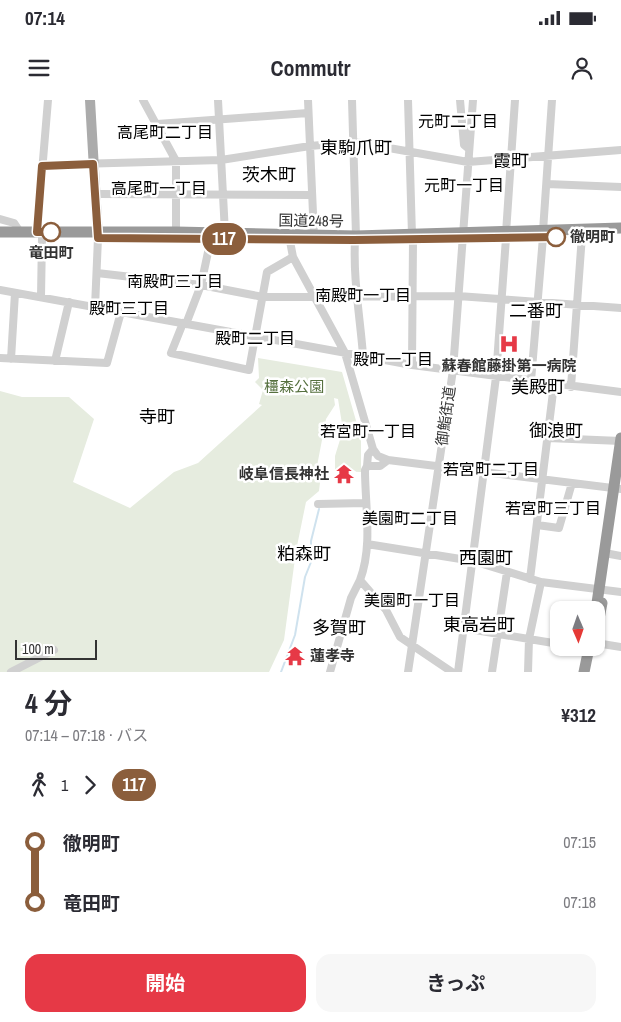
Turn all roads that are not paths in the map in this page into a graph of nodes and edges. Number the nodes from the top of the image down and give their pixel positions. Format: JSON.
{"nodes":[{"id":1,"x":48,"y":100,"type":"edge"},
{"id":2,"x":90,"y":100,"type":"edge"},
{"id":3,"x":94,"y":100,"type":"edge"},
{"id":4,"x":144,"y":100,"type":"edge"},
{"id":5,"x":218,"y":100,"type":"edge"},
{"id":6,"x":308,"y":100,"type":"edge"},
{"id":7,"x":352,"y":100,"type":"edge"},
{"id":8,"x":408,"y":100,"type":"edge"},
{"id":9,"x":460,"y":100,"type":"edge"},
{"id":10,"x":473,"y":100,"type":"edge"},
{"id":11,"x":515,"y":100,"type":"edge"},
{"id":12,"x":552,"y":100,"type":"edge"},
{"id":13,"x":308,"y":113,"type":"junction"},
{"id":14,"x":219,"y":120,"type":"junction"},
{"id":15,"x":157,"y":124,"type":"junction"},
{"id":16,"x":355,"y":142,"type":"junction"},
{"id":17,"x":310,"y":146,"type":"junction"},
{"id":18,"x":469,"y":149,"type":"junction"},
{"id":19,"x":621,"y":150,"type":"edge"},
{"id":20,"x":412,"y":152,"type":"junction"},
{"id":21,"x":549,"y":155,"type":"junction"},
{"id":22,"x":510,"y":158,"type":"junction"},
{"id":23,"x":221,"y":160,"type":"junction"},
{"id":24,"x":176,"y":161,"type":"junction"},
{"id":25,"x":468,"y":162,"type":"junction"},
{"id":26,"x":95,"y":164,"type":"junction"},
{"id":27,"x":42,"y":166,"type":"junction"},
{"id":28,"x":547,"y":184,"type":"junction"},
{"id":29,"x":621,"y":187,"type":"edge"},
{"id":30,"x":98,"y":194,"type":"junction"},
{"id":31,"x":176,"y":194,"type":"junction"},
{"id":32,"x":223,"y":194,"type":"junction"},
{"id":33,"x":312,"y":195,"type":"junction"},
{"id":34,"x":0,"y":219,"type":"edge"},
{"id":35,"x":621,"y":228,"type":"edge"},
{"id":36,"x":0,"y":232,"type":"edge"},
{"id":37,"x":20,"y":232,"type":"junction"},
{"id":38,"x":176,"y":232,"type":"junction"},
{"id":39,"x":225,"y":233,"type":"junction"},
{"id":40,"x":40,"y":234,"type":"junction"},
{"id":41,"x":98,"y":234,"type":"junction"},
{"id":42,"x":543,"y":234,"type":"junction"},
{"id":43,"x":506,"y":235,"type":"junction"},
{"id":44,"x":582,"y":235,"type":"junction"},
{"id":45,"x":621,"y":235,"type":"edge"},
{"id":46,"x":314,"y":236,"type":"junction"},
{"id":47,"x":463,"y":236,"type":"junction"},
{"id":48,"x":0,"y":237,"type":"edge"},
{"id":49,"x":211,"y":238,"type":"junction"},
{"id":50,"x":289,"y":238,"type":"junction"},
{"id":51,"x":355,"y":238,"type":"junction"},
{"id":52,"x":412,"y":238,"type":"junction"},
{"id":53,"x":293,"y":257,"type":"junction"},
{"id":54,"x":97,"y":273,"type":"junction"},
{"id":55,"x":201,"y":285,"type":"junction"},
{"id":56,"x":0,"y":290,"type":"edge"},
{"id":57,"x":15,"y":293,"type":"junction"},
{"id":58,"x":458,"y":296,"type":"junction"},
{"id":59,"x":41,"y":297,"type":"junction"},
{"id":60,"x":263,"y":297,"type":"junction"},
{"id":61,"x":412,"y":297,"type":"junction"},
{"id":62,"x":315,"y":298,"type":"junction"},
{"id":63,"x":358,"y":298,"type":"junction"},
{"id":64,"x":501,"y":299,"type":"junction"},
{"id":65,"x":68,"y":302,"type":"junction"},
{"id":66,"x":538,"y":302,"type":"junction"},
{"id":67,"x":577,"y":305,"type":"junction"},
{"id":68,"x":95,"y":307,"type":"junction"},
{"id":69,"x":621,"y":308,"type":"edge"},
{"id":70,"x":121,"y":312,"type":"junction"},
{"id":71,"x":184,"y":324,"type":"junction"},
{"id":72,"x":255,"y":336,"type":"junction"},
{"id":73,"x":345,"y":353,"type":"junction"},
{"id":74,"x":363,"y":355,"type":"junction"},
{"id":75,"x":0,"y":358,"type":"edge"},
{"id":76,"x":11,"y":359,"type":"junction"},
{"id":77,"x":55,"y":361,"type":"junction"},
{"id":78,"x":412,"y":365,"type":"junction"},
{"id":79,"x":453,"y":370,"type":"junction"},
{"id":80,"x":496,"y":377,"type":"junction"},
{"id":81,"x":531,"y":381,"type":"junction"},
{"id":82,"x":554,"y":384,"type":"junction"},
{"id":83,"x":571,"y":387,"type":"junction"},
{"id":84,"x":621,"y":392,"type":"edge"},
{"id":85,"x":548,"y":438,"type":"junction"},
{"id":86,"x":621,"y":439,"type":"edge"},
{"id":87,"x":373,"y":449,"type":"junction"},
{"id":88,"x":388,"y":460,"type":"junction"},
{"id":89,"x":438,"y":465,"type":"junction"},
{"id":90,"x":367,"y":466,"type":"junction"},
{"id":91,"x":484,"y":471,"type":"junction"},
{"id":92,"x":621,"y":473,"type":"edge"},
{"id":93,"x":542,"y":478,"type":"junction"},
{"id":94,"x":572,"y":482,"type":"junction"},
{"id":95,"x":618,"y":488,"type":"edge"},
{"id":96,"x":365,"y":503,"type":"junction"},
{"id":97,"x":318,"y":504,"type":"dead end"},
{"id":98,"x":537,"y":525,"type":"junction"},
{"id":99,"x":367,"y":544,"type":"junction"},
{"id":100,"x":426,"y":554,"type":"junction"},
{"id":101,"x":615,"y":555,"type":"edge"},
{"id":102,"x":472,"y":562,"type":"junction"},
{"id":103,"x":507,"y":572,"type":"junction"},
{"id":104,"x":530,"y":579,"type":"junction"},
{"id":105,"x":360,"y":580,"type":"junction"},
{"id":106,"x":541,"y":582,"type":"junction"},
{"id":107,"x":602,"y":590,"type":"junction"},
{"id":108,"x":621,"y":592,"type":"edge"},
{"id":109,"x":599,"y":601,"type":"edge"},
{"id":110,"x":600,"y":601,"type":"edge"},
{"id":111,"x":463,"y":628,"type":"junction"},
{"id":112,"x":497,"y":634,"type":"junction"},
{"id":113,"x":530,"y":639,"type":"junction"},
{"id":114,"x":550,"y":642,"type":"edge"},
{"id":115,"x":413,"y":645,"type":"junction"},
{"id":116,"x":605,"y":647,"type":"edge"},
{"id":117,"x":621,"y":647,"type":"edge"},
{"id":118,"x":54,"y":650,"type":"dead end"},
{"id":119,"x":587,"y":656,"type":"edge"},
{"id":120,"x":589,"y":656,"type":"edge"},
{"id":121,"x":11,"y":672,"type":"edge"},
{"id":122,"x":330,"y":672,"type":"edge"},
{"id":123,"x":408,"y":672,"type":"edge"},
{"id":124,"x":452,"y":672,"type":"edge"},
{"id":125,"x":458,"y":672,"type":"edge"},
{"id":126,"x":492,"y":672,"type":"edge"},
{"id":127,"x":528,"y":672,"type":"edge"},
{"id":128,"x":584,"y":672,"type":"edge"},
{"id":129,"x":588,"y":672,"type":"edge"}],
"edges":[{"from":1,"to":27,"type":"street"},
{"from":2,"to":26,"type":"main road"},
{"from":3,"to":26,"type":"main road"},
{"from":4,"to":15,"type":"street"},
{"from":5,"to":14,"type":"street"},
{"from":6,"to":13,"type":"street"},
{"from":7,"to":16,"type":"street"},
{"from":8,"to":20,"type":"street"},
{"from":9,"to":18,"type":"street","name":"御鮨街道"},
{"from":10,"to":18,"type":"street"},
{"from":11,"to":22,"type":"street"},
{"from":12,"to":21,"type":"street"},
{"from":13,"to":14,"type":"street"},
{"from":13,"to":17,"type":"street"},
{"from":14,"to":15,"type":"street"},
{"from":14,"to":23,"type":"street"},
{"from":15,"to":24,"type":"street"},
{"from":16,"to":17,"type":"street"},
{"from":16,"to":20,"type":"street"},
{"from":16,"to":51,"type":"street"},
{"from":17,"to":23,"type":"street"},
{"from":17,"to":33,"type":"street"},
{"from":18,"to":25,"type":"street","name":"御鮨街道"},
{"from":19,"to":21,"type":"street"},
{"from":20,"to":25,"type":"street"},
{"from":20,"to":52,"type":"street"},
{"from":21,"to":22,"type":"street"},
{"from":21,"to":28,"type":"street"},
{"from":22,"to":25,"type":"street"},
{"from":22,"to":43,"type":"street"},
{"from":23,"to":24,"type":"street"},
{"from":23,"to":32,"type":"street"},
{"from":24,"to":26,"type":"street"},
{"from":24,"to":31,"type":"street"},
{"from":25,"to":47,"type":"street","name":"御鮨街道"},
{"from":26,"to":27,"type":"street"},
{"from":26,"to":30,"type":"main road"},
{"from":26,"to":41,"type":"main road"},
{"from":27,"to":40,"type":"street"},
{"from":28,"to":29,"type":"street"},
{"from":28,"to":42,"type":"street"},
{"from":30,"to":31,"type":"street"},
{"from":30,"to":41,"type":"main road"},
{"from":31,"to":32,"type":"street"},
{"from":31,"to":38,"type":"street"},
{"from":32,"to":33,"type":"street"},
{"from":32,"to":39,"type":"street"},
{"from":33,"to":46,"type":"street"},
{"from":34,"to":37,"type":"street"},
{"from":35,"to":42,"type":"highway","name":"国道248号"},
{"from":36,"to":37,"type":"highway","name":"国道248号"},
{"from":37,"to":40,"type":"highway","name":"国道248号"},
{"from":38,"to":39,"type":"highway","name":"国道248号"},
{"from":38,"to":41,"type":"highway","name":"国道248号"},
{"from":39,"to":50,"type":"highway","name":"国道248号"},
{"from":40,"to":41,"type":"highway","name":"国道248号"},
{"from":40,"to":48,"type":"highway","name":"国道248号"},
{"from":40,"to":59,"type":"street"},
{"from":41,"to":49,"type":"highway","name":"国道248号"},
{"from":41,"to":54,"type":"street"},
{"from":42,"to":43,"type":"highway","name":"国道248号"},
{"from":42,"to":44,"type":"highway","name":"国道248号"},
{"from":42,"to":66,"type":"street"},
{"from":43,"to":47,"type":"highway","name":"国道248号"},
{"from":43,"to":64,"type":"street"},
{"from":44,"to":45,"type":"highway","name":"国道248号"},
{"from":44,"to":67,"type":"street"},
{"from":46,"to":50,"type":"highway","name":"国道248号"},
{"from":46,"to":51,"type":"highway","name":"国道248号"},
{"from":47,"to":52,"type":"highway","name":"国道248号"},
{"from":47,"to":58,"type":"street","name":"御鮨街道"},
{"from":49,"to":50,"type":"highway","name":"国道248号"},
{"from":49,"to":55,"type":"street"},
{"from":50,"to":51,"type":"highway","name":"国道248号"},
{"from":50,"to":53,"type":"street"},
{"from":51,"to":52,"type":"highway","name":"国道248号"},
{"from":51,"to":63,"type":"street"},
{"from":52,"to":61,"type":"street"},
{"from":53,"to":60,"type":"street"},
{"from":53,"to":62,"type":"street"},
{"from":54,"to":55,"type":"street"},
{"from":54,"to":68,"type":"street"},
{"from":55,"to":60,"type":"street"},
{"from":55,"to":71,"type":"street"},
{"from":56,"to":57,"type":"street"},
{"from":57,"to":59,"type":"street"},
{"from":57,"to":76,"type":"street"},
{"from":58,"to":61,"type":"street"},
{"from":58,"to":64,"type":"street"},
{"from":58,"to":79,"type":"street","name":"御鮨街道"},
{"from":59,"to":65,"type":"street"},
{"from":60,"to":62,"type":"street"},
{"from":60,"to":72,"type":"street"},
{"from":61,"to":63,"type":"street"},
{"from":61,"to":78,"type":"street"},
{"from":62,"to":63,"type":"street"},
{"from":62,"to":73,"type":"street"},
{"from":63,"to":74,"type":"street"},
{"from":64,"to":66,"type":"street"},
{"from":64,"to":80,"type":"street"},
{"from":65,"to":68,"type":"street"},
{"from":65,"to":77,"type":"street"},
{"from":66,"to":67,"type":"street"},
{"from":66,"to":81,"type":"street"},
{"from":67,"to":69,"type":"street"},
{"from":67,"to":83,"type":"street"},
{"from":68,"to":70,"type":"street"},
{"from":70,"to":71,"type":"street"},
{"from":70,"to":77,"type":"street"},
{"from":71,"to":72,"type":"street"},
{"from":71,"to":72,"type":"street"},
{"from":72,"to":73,"type":"street"},
{"from":73,"to":74,"type":"street"},
{"from":73,"to":87,"type":"street"},
{"from":74,"to":78,"type":"street"},
{"from":75,"to":76,"type":"street"},
{"from":76,"to":77,"type":"street"},
{"from":78,"to":79,"type":"street"},
{"from":79,"to":80,"type":"street"},
{"from":79,"to":89,"type":"street","name":"御鮨街道"},
{"from":80,"to":81,"type":"street"},
{"from":80,"to":91,"type":"street"},
{"from":81,"to":82,"type":"street"},
{"from":82,"to":83,"type":"street"},
{"from":82,"to":85,"type":"street"},
{"from":83,"to":84,"type":"street"},
{"from":85,"to":86,"type":"street"},
{"from":85,"to":93,"type":"street"},
{"from":86,"to":95,"type":"highway"},
{"from":87,"to":88,"type":"street"},
{"from":87,"to":90,"type":"street"},
{"from":88,"to":89,"type":"street"},
{"from":88,"to":90,"type":"street"},
{"from":89,"to":91,"type":"street"},
{"from":89,"to":100,"type":"street","name":"御鮨街道"},
{"from":90,"to":96,"type":"street"},
{"from":91,"to":93,"type":"street"},
{"from":91,"to":102,"type":"street"},
{"from":92,"to":95,"type":"highway"},
{"from":93,"to":94,"type":"street"},
{"from":93,"to":98,"type":"street"},
{"from":94,"to":95,"type":"street"},
{"from":94,"to":98,"type":"street"},
{"from":95,"to":101,"type":"highway"},
{"from":95,"to":107,"type":"highway"},
{"from":96,"to":97,"type":"street"},
{"from":96,"to":99,"type":"street"},
{"from":98,"to":104,"type":"street"},
{"from":99,"to":100,"type":"street"},
{"from":99,"to":105,"type":"street"},
{"from":100,"to":102,"type":"street"},
{"from":100,"to":115,"type":"street","name":"御鮨街道"},
{"from":101,"to":107,"type":"highway"},
{"from":102,"to":103,"type":"street"},
{"from":102,"to":111,"type":"street"},
{"from":103,"to":104,"type":"street"},
{"from":103,"to":112,"type":"street"},
{"from":104,"to":106,"type":"street"},
{"from":105,"to":115,"type":"street"},
{"from":105,"to":122,"type":"street"},
{"from":106,"to":107,"type":"street"},
{"from":106,"to":113,"type":"street"},
{"from":107,"to":108,"type":"street"},
{"from":107,"to":109,"type":"highway"},
{"from":107,"to":110,"type":"highway"},
{"from":111,"to":112,"type":"street"},
{"from":111,"to":125,"type":"street"},
{"from":112,"to":113,"type":"street"},
{"from":112,"to":126,"type":"street"},
{"from":113,"to":114,"type":"street"},
{"from":113,"to":127,"type":"street"},
{"from":115,"to":123,"type":"street","name":"御鮨街道"},
{"from":115,"to":124,"type":"street"},
{"from":116,"to":117,"type":"street"},
{"from":118,"to":121,"type":"street"},
{"from":119,"to":128,"type":"highway"},
{"from":120,"to":129,"type":"highway"}]}
